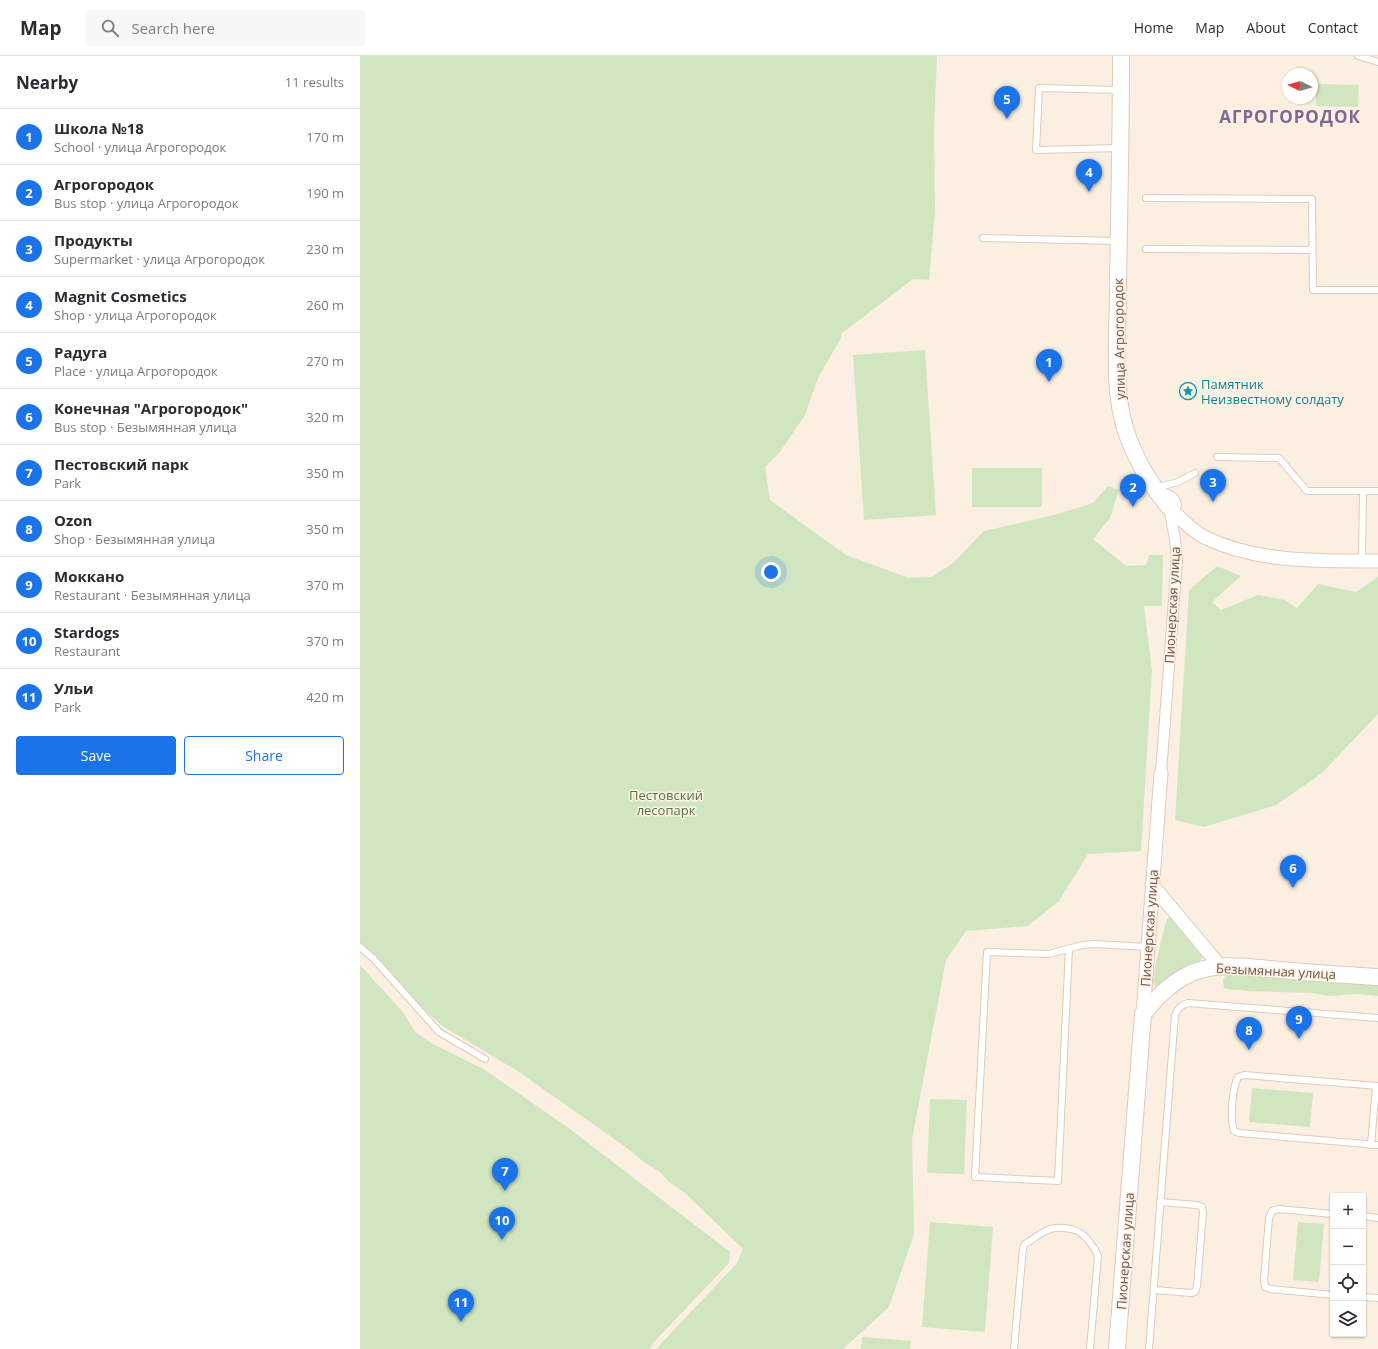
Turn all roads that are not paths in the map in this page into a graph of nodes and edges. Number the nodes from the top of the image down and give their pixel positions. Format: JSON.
{"nodes":[{"id":1,"x":1121,"y":56,"type":"edge"},
{"id":2,"x":1358,"y":56,"type":"edge"},
{"id":3,"x":1378,"y":62,"type":"edge"},
{"id":4,"x":1120,"y":90,"type":"junction"},
{"id":5,"x":1120,"y":148,"type":"junction"},
{"id":6,"x":1146,"y":198,"type":"dead end"},
{"id":7,"x":983,"y":238,"type":"dead end"},
{"id":8,"x":1119,"y":241,"type":"junction"},
{"id":9,"x":1146,"y":249,"type":"dead end"},
{"id":10,"x":1312,"y":250,"type":"junction"},
{"id":11,"x":1378,"y":290,"type":"edge"},
{"id":12,"x":1217,"y":457,"type":"dead end"},
{"id":13,"x":1195,"y":473,"type":"dead end"},
{"id":14,"x":1154,"y":488,"type":"junction"},
{"id":15,"x":1363,"y":491,"type":"junction"},
{"id":16,"x":1378,"y":491,"type":"edge"},
{"id":17,"x":1169,"y":508,"type":"junction"},
{"id":18,"x":1362,"y":561,"type":"junction"},
{"id":19,"x":1378,"y":561,"type":"edge"},
{"id":20,"x":1161,"y":773,"type":"joint"},
{"id":21,"x":1152,"y":885,"type":"junction"},
{"id":22,"x":360,"y":947,"type":"edge"},
{"id":23,"x":1148,"y":947,"type":"junction"},
{"id":24,"x":1069,"y":949,"type":"junction"},
{"id":25,"x":1221,"y":967,"type":"junction"},
{"id":26,"x":1378,"y":977,"type":"edge"},
{"id":27,"x":1143,"y":1014,"type":"junction"},
{"id":28,"x":1378,"y":1018,"type":"edge"},
{"id":29,"x":486,"y":1060,"type":"dead end"},
{"id":30,"x":1377,"y":1086,"type":"edge"},
{"id":31,"x":1375,"y":1145,"type":"edge"},
{"id":32,"x":1160,"y":1202,"type":"junction"},
{"id":33,"x":1330,"y":1214,"type":"edge"},
{"id":34,"x":1366,"y":1216,"type":"edge"},
{"id":35,"x":1378,"y":1218,"type":"edge"},
{"id":36,"x":1154,"y":1290,"type":"junction"},
{"id":37,"x":1330,"y":1294,"type":"edge"},
{"id":38,"x":1366,"y":1297,"type":"edge"},
{"id":39,"x":1378,"y":1298,"type":"edge"},
{"id":40,"x":1014,"y":1349,"type":"edge"},
{"id":41,"x":1090,"y":1349,"type":"edge"},
{"id":42,"x":1117,"y":1349,"type":"edge"},
{"id":43,"x":1149,"y":1349,"type":"edge"}],
"edges":[{"from":1,"to":4,"type":"street","name":"улица Агрогородок"},
{"from":2,"to":3,"type":"lane"},
{"from":4,"to":5,"type":"street","name":"улица Агрогородок"},
{"from":4,"to":5,"type":"lane"},
{"from":5,"to":8,"type":"street","name":"улица Агрогородок"},
{"from":6,"to":10,"type":"lane"},
{"from":7,"to":8,"type":"lane"},
{"from":8,"to":14,"type":"street","name":"улица Агрогородок"},
{"from":9,"to":10,"type":"lane"},
{"from":10,"to":11,"type":"lane"},
{"from":12,"to":15,"type":"lane"},
{"from":13,"to":14,"type":"lane"},
{"from":14,"to":17,"type":"street","name":"улица Агрогородок"},
{"from":15,"to":16,"type":"lane"},
{"from":15,"to":18,"type":"lane"},
{"from":17,"to":18,"type":"street","name":"улица Агрогородок"},
{"from":17,"to":20,"type":"street","name":"Пионерская улица"},
{"from":18,"to":19,"type":"street","name":"улица Агрогородок"},
{"from":20,"to":21,"type":"street","name":"Пионерская улица"},
{"from":21,"to":23,"type":"street","name":"Пионерская улица"},
{"from":21,"to":25,"type":"street"},
{"from":22,"to":29,"type":"lane"},
{"from":23,"to":24,"type":"lane"},
{"from":23,"to":27,"type":"street","name":"Пионерская улица"},
{"from":24,"to":24,"type":"lane"},
{"from":25,"to":26,"type":"street","name":"Безымянная улица"},
{"from":25,"to":27,"type":"street","name":"Безымянная улица"},
{"from":27,"to":42,"type":"street","name":"Пионерская улица"},
{"from":28,"to":32,"type":"lane"},
{"from":30,"to":31,"type":"lane"},
{"from":30,"to":31,"type":"lane"},
{"from":32,"to":36,"type":"lane"},
{"from":32,"to":36,"type":"lane"},
{"from":33,"to":37,"type":"lane"},
{"from":34,"to":35,"type":"lane"},
{"from":36,"to":43,"type":"lane"},
{"from":38,"to":39,"type":"lane"},
{"from":40,"to":41,"type":"lane"}]}
